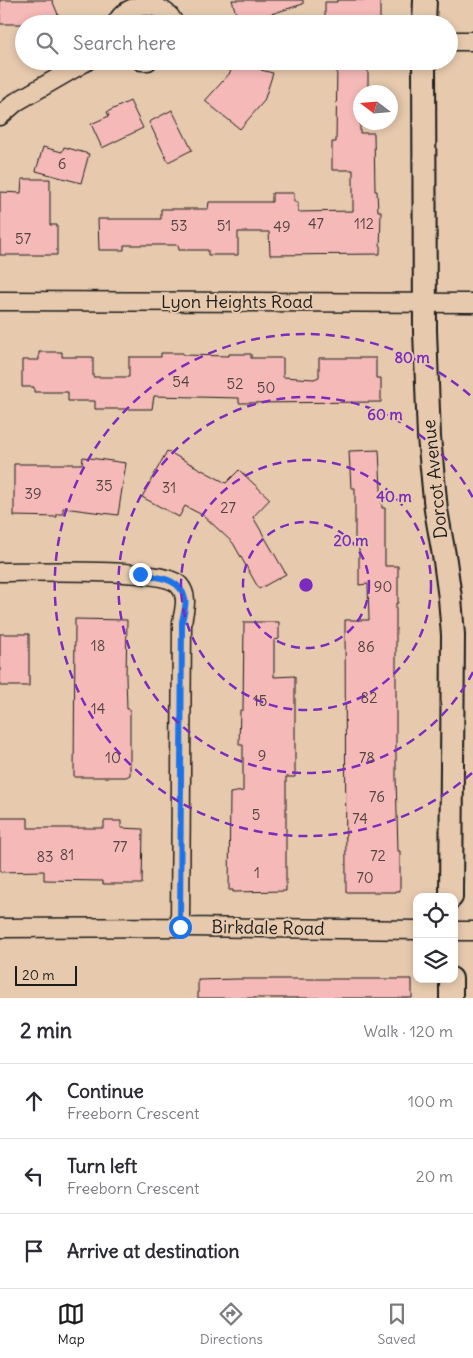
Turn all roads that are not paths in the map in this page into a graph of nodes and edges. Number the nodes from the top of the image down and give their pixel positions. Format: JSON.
{"nodes":[{"id":1,"x":425,"y":0,"type":"edge"},
{"id":2,"x":121,"y":15,"type":"edge"},
{"id":3,"x":170,"y":15,"type":"edge"},
{"id":4,"x":424,"y":15,"type":"edge"},
{"id":5,"x":458,"y":41,"type":"edge"},
{"id":6,"x":473,"y":41,"type":"edge"},
{"id":7,"x":71,"y":70,"type":"edge"},
{"id":8,"x":424,"y":70,"type":"edge"},
{"id":9,"x":0,"y":116,"type":"edge"},
{"id":10,"x":0,"y":301,"type":"edge"},
{"id":11,"x":473,"y":303,"type":"edge"},
{"id":12,"x":425,"y":304,"type":"junction"},
{"id":13,"x":0,"y":572,"type":"edge"},
{"id":14,"x":450,"y":893,"type":"edge"},
{"id":15,"x":180,"y":927,"type":"junction"},
{"id":16,"x":0,"y":928,"type":"edge"},
{"id":17,"x":413,"y":930,"type":"edge"},
{"id":18,"x":458,"y":931,"type":"edge"},
{"id":19,"x":473,"y":931,"type":"edge"},
{"id":20,"x":451,"y":983,"type":"edge"},
{"id":21,"x":451,"y":998,"type":"edge"}],
"edges":[{"from":1,"to":4,"type":"street"},
{"from":2,"to":3,"type":"street"},
{"from":5,"to":6,"type":"street"},
{"from":7,"to":9,"type":"street"},
{"from":8,"to":12,"type":"street","name":"Dorcot Avenue"},
{"from":10,"to":12,"type":"street","name":"Lyon Heights Road"},
{"from":11,"to":12,"type":"street","name":"Lyon Heights Road"},
{"from":12,"to":14,"type":"street","name":"Dorcot Avenue"},
{"from":13,"to":15,"type":"street"},
{"from":15,"to":16,"type":"street","name":"Birkdale Road"},
{"from":15,"to":17,"type":"street","name":"Birkdale Road"},
{"from":18,"to":19,"type":"street"},
{"from":20,"to":21,"type":"street"}]}
